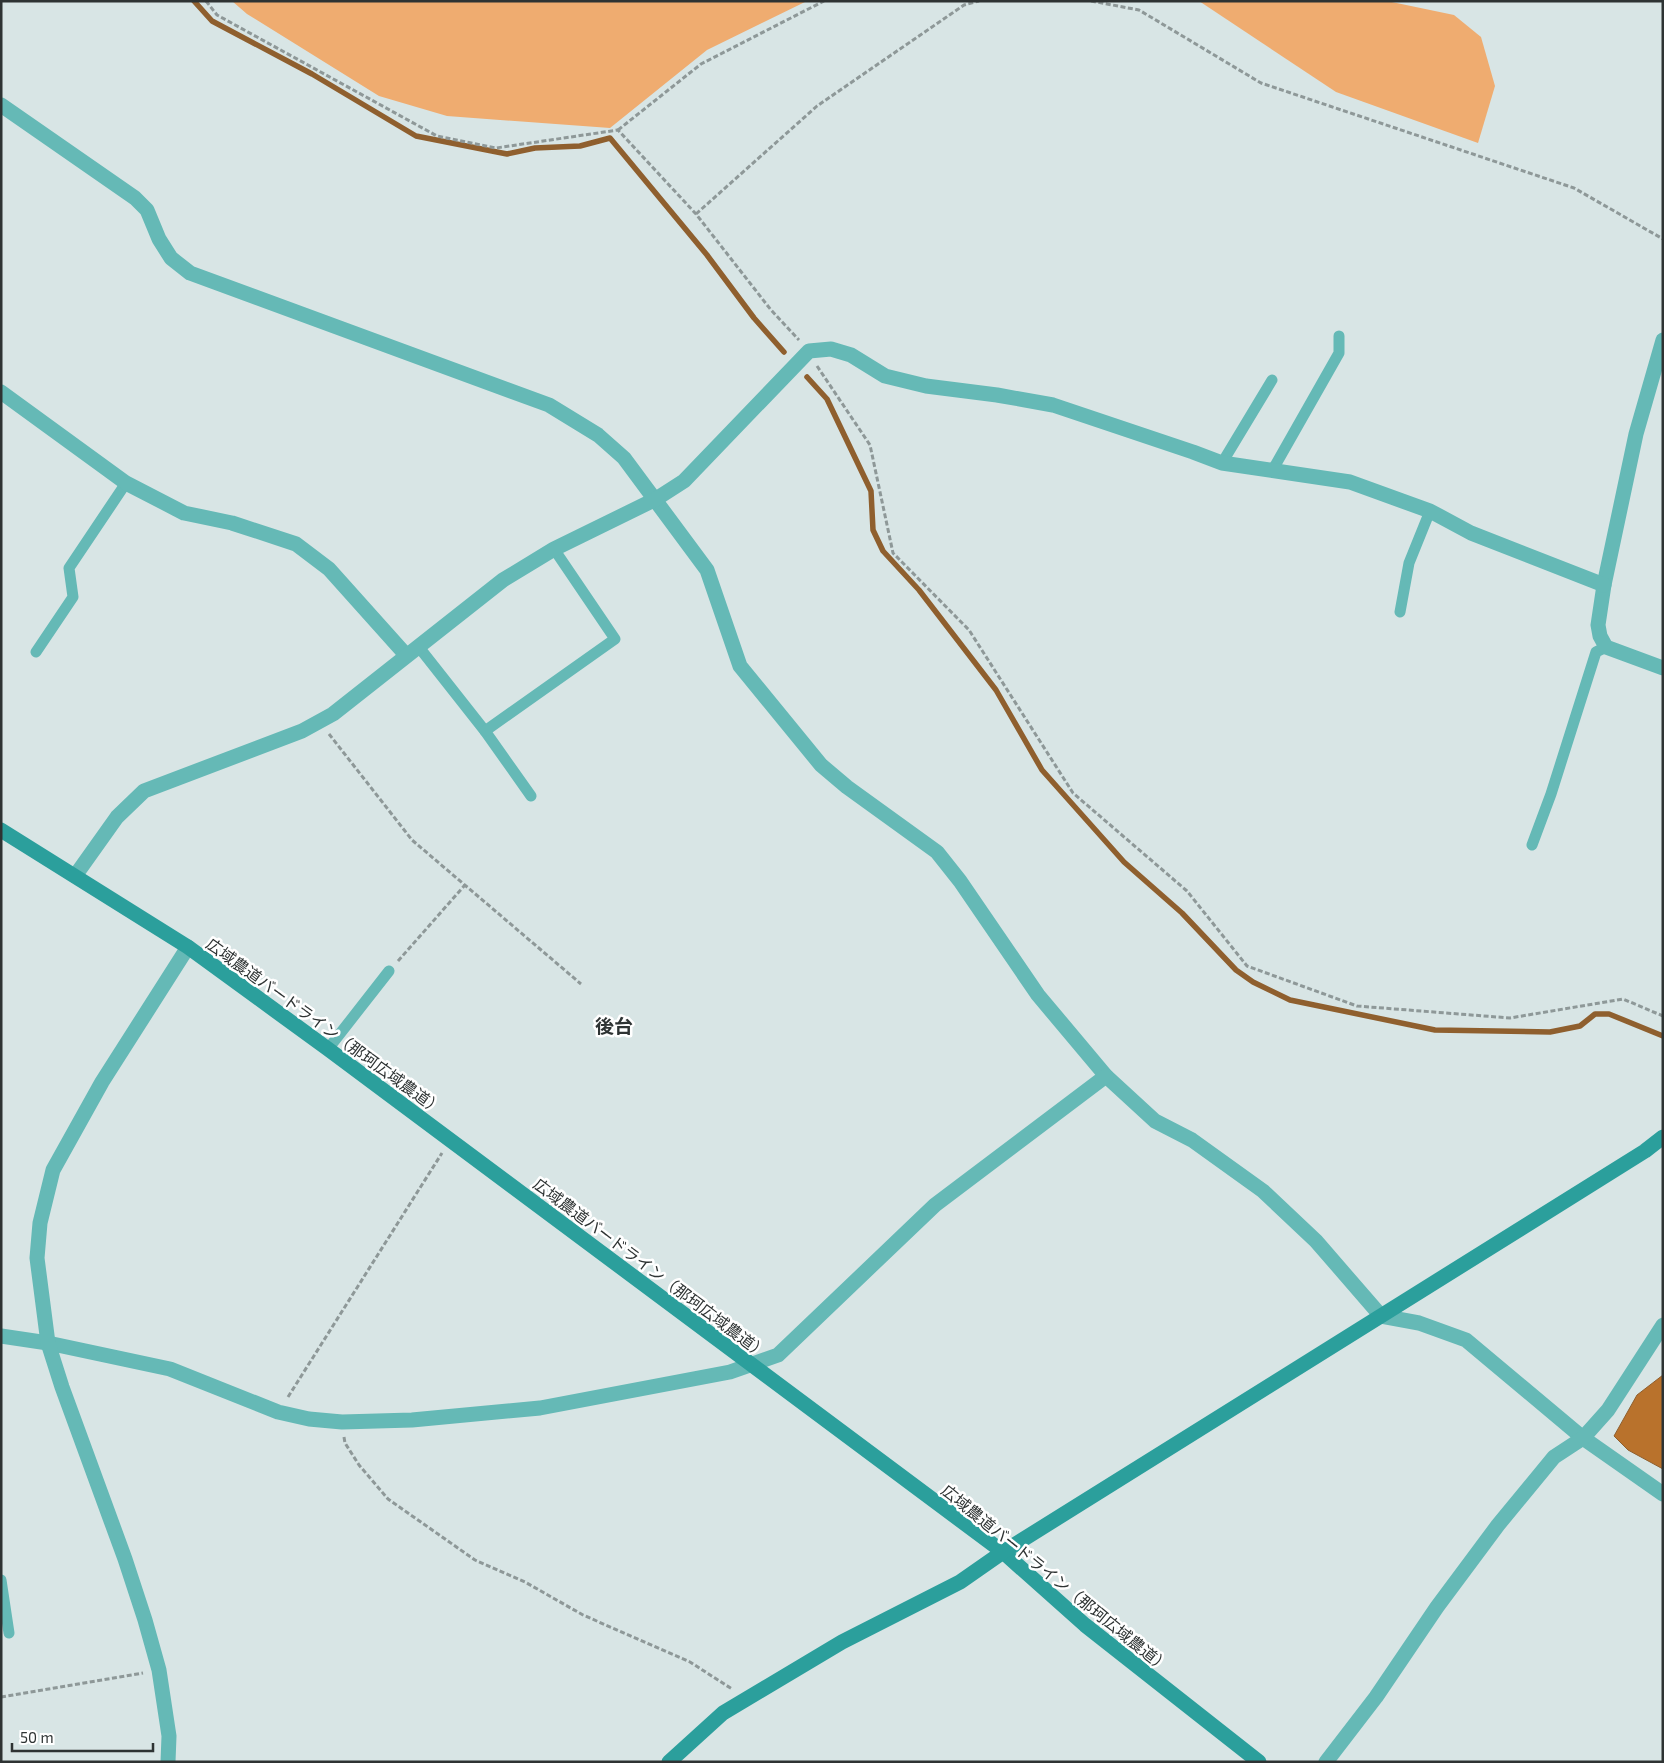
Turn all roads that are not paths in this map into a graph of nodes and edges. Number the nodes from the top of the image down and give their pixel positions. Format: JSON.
{"nodes":[{"id":1,"x":1,"y":105,"type":"edge"},
{"id":2,"x":1339,"y":336,"type":"dead end"},
{"id":3,"x":1663,"y":340,"type":"edge"},
{"id":4,"x":1272,"y":380,"type":"dead end"},
{"id":5,"x":1,"y":392,"type":"edge"},
{"id":6,"x":1222,"y":463,"type":"junction"},
{"id":7,"x":1272,"y":471,"type":"junction"},
{"id":8,"x":126,"y":483,"type":"junction"},
{"id":9,"x":656,"y":499,"type":"junction"},
{"id":10,"x":1430,"y":512,"type":"junction"},
{"id":11,"x":554,"y":549,"type":"junction"},
{"id":12,"x":1604,"y":585,"type":"junction"},
{"id":13,"x":1400,"y":612,"type":"dead end"},
{"id":14,"x":1606,"y":647,"type":"junction"},
{"id":15,"x":412,"y":650,"type":"junction"},
{"id":16,"x":36,"y":652,"type":"dead end"},
{"id":17,"x":1663,"y":668,"type":"edge"},
{"id":18,"x":485,"y":731,"type":"junction"},
{"id":19,"x":531,"y":796,"type":"dead end"},
{"id":20,"x":1,"y":830,"type":"edge"},
{"id":21,"x":1532,"y":845,"type":"dead end"},
{"id":22,"x":75,"y":876,"type":"junction"},
{"id":23,"x":188,"y":947,"type":"junction"},
{"id":24,"x":389,"y":971,"type":"road end"},
{"id":25,"x":328,"y":1049,"type":"junction"},
{"id":26,"x":1106,"y":1076,"type":"junction"},
{"id":27,"x":1663,"y":1137,"type":"edge"},
{"id":28,"x":1381,"y":1316,"type":"junction"},
{"id":29,"x":1663,"y":1325,"type":"edge"},
{"id":30,"x":1,"y":1336,"type":"edge"},
{"id":31,"x":48,"y":1343,"type":"junction"},
{"id":32,"x":751,"y":1364,"type":"junction"},
{"id":33,"x":1583,"y":1438,"type":"junction"},
{"id":34,"x":1663,"y":1494,"type":"edge"},
{"id":35,"x":1002,"y":1552,"type":"junction"},
{"id":36,"x":1,"y":1580,"type":"edge"},
{"id":37,"x":9,"y":1633,"type":"dead end"},
{"id":38,"x":168,"y":1762,"type":"edge"},
{"id":39,"x":669,"y":1762,"type":"edge"},
{"id":40,"x":1259,"y":1762,"type":"edge"},
{"id":41,"x":1326,"y":1762,"type":"edge"}],
"edges":[{"from":1,"to":9,"type":"street"},
{"from":2,"to":7,"type":"lane"},
{"from":3,"to":12,"type":"street"},
{"from":4,"to":6,"type":"lane"},
{"from":5,"to":8,"type":"street"},
{"from":6,"to":7,"type":"street"},
{"from":6,"to":9,"type":"street"},
{"from":7,"to":10,"type":"street"},
{"from":8,"to":15,"type":"street"},
{"from":8,"to":16,"type":"lane"},
{"from":9,"to":11,"type":"street"},
{"from":9,"to":26,"type":"street"},
{"from":10,"to":12,"type":"street"},
{"from":10,"to":13,"type":"lane"},
{"from":11,"to":15,"type":"street"},
{"from":11,"to":18,"type":"lane"},
{"from":12,"to":14,"type":"street"},
{"from":14,"to":17,"type":"street"},
{"from":14,"to":21,"type":"lane"},
{"from":15,"to":18,"type":"lane"},
{"from":15,"to":22,"type":"street"},
{"from":18,"to":19,"type":"lane"},
{"from":20,"to":22,"type":"street","name":"広域農道バードライン（那珂広域農道）"},
{"from":22,"to":23,"type":"street","name":"広域農道バードライン（那珂広域農道）"},
{"from":23,"to":25,"type":"street","name":"広域農道バードライン（那珂広域農道）"},
{"from":23,"to":31,"type":"street"},
{"from":24,"to":25,"type":"lane"},
{"from":25,"to":32,"type":"street","name":"広域農道バードライン（那珂広域農道）"},
{"from":26,"to":28,"type":"street"},
{"from":26,"to":32,"type":"street"},
{"from":27,"to":28,"type":"street"},
{"from":28,"to":33,"type":"street"},
{"from":28,"to":35,"type":"street"},
{"from":29,"to":33,"type":"street"},
{"from":30,"to":31,"type":"street"},
{"from":31,"to":32,"type":"street"},
{"from":31,"to":38,"type":"street"},
{"from":32,"to":35,"type":"street","name":"広域農道バードライン（那珂広域農道）"},
{"from":33,"to":34,"type":"street"},
{"from":33,"to":41,"type":"street"},
{"from":35,"to":39,"type":"street"},
{"from":35,"to":40,"type":"street","name":"広域農道バードライン（那珂広域農道）"},
{"from":36,"to":37,"type":"lane"}]}
